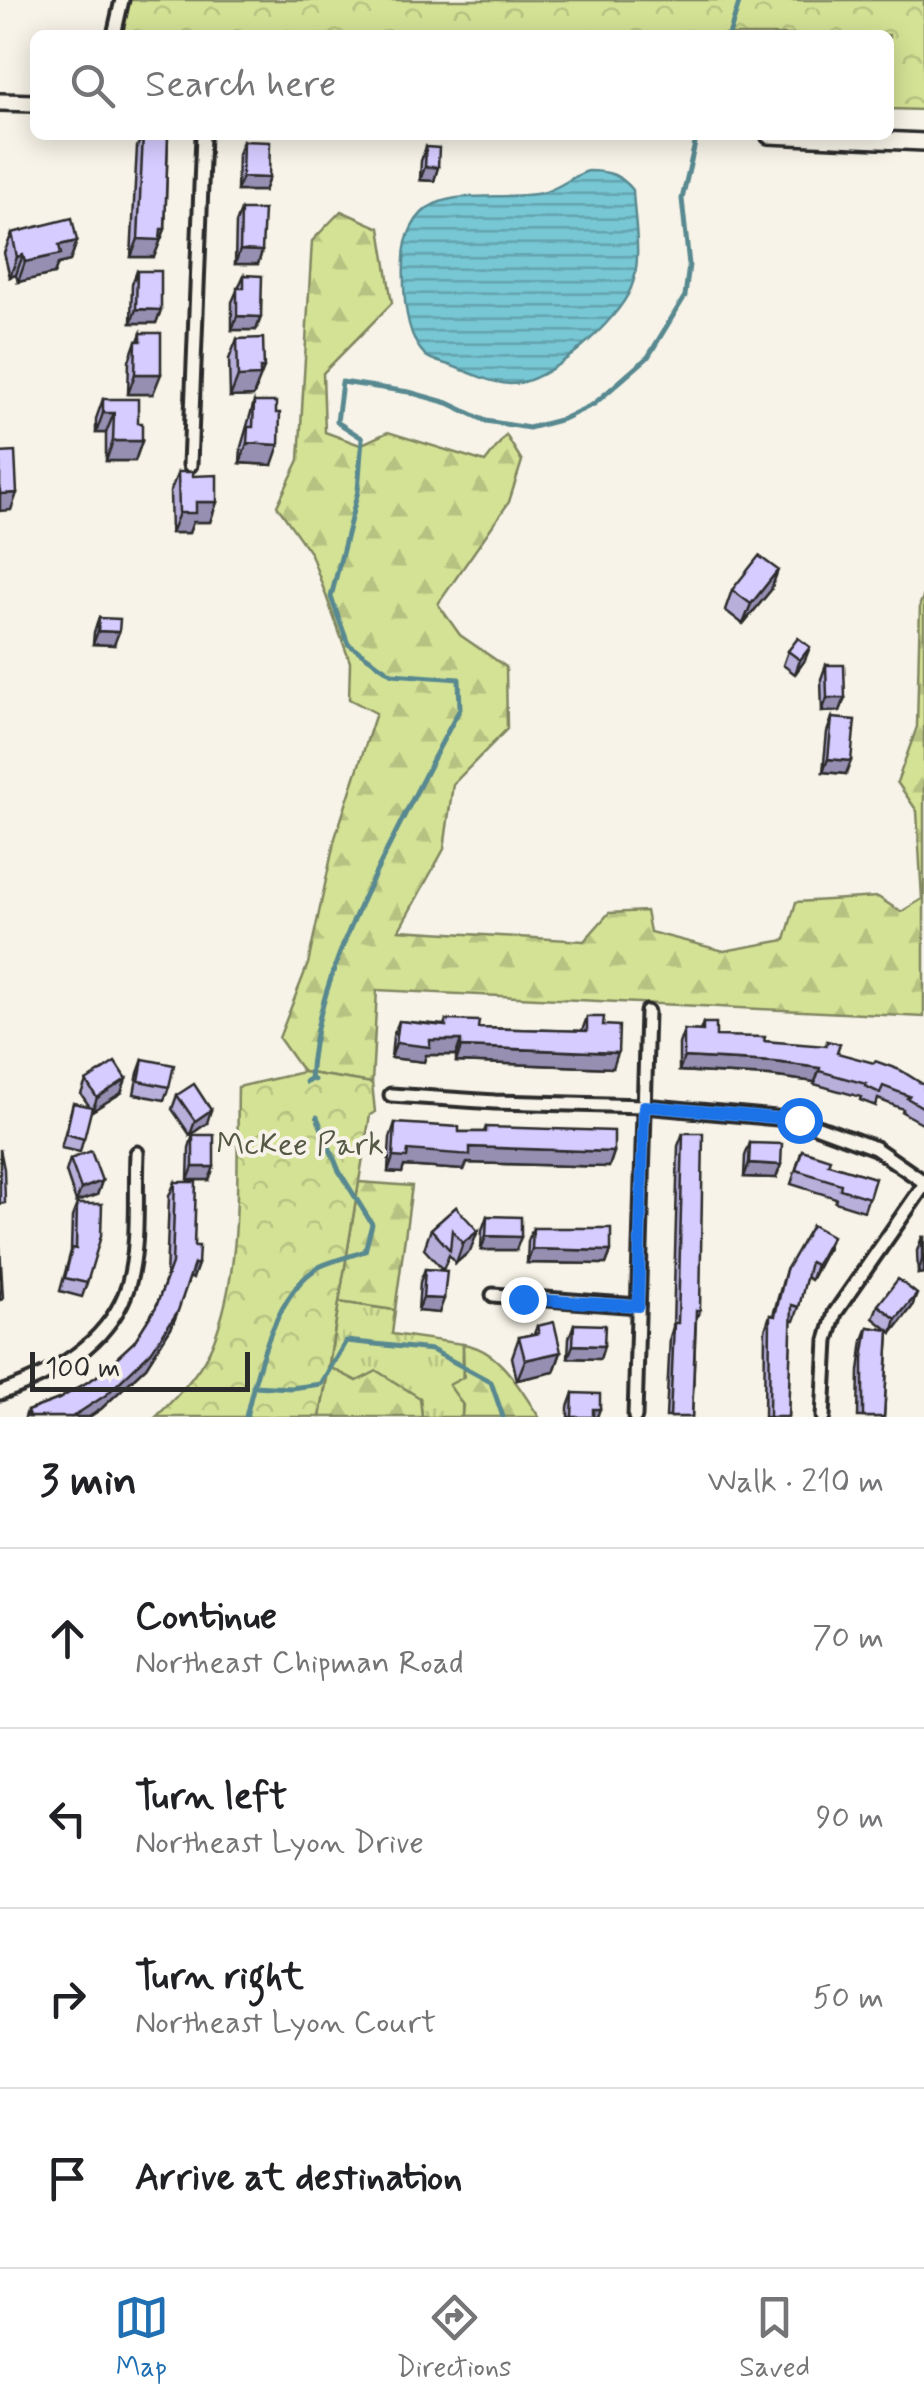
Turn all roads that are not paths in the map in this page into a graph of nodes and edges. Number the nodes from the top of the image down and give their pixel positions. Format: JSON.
{"nodes":[{"id":1,"x":122,"y":0,"type":"edge"},
{"id":2,"x":115,"y":30,"type":"edge"},
{"id":3,"x":0,"y":102,"type":"edge"},
{"id":4,"x":30,"y":103,"type":"edge"},
{"id":5,"x":203,"y":140,"type":"edge"},
{"id":6,"x":880,"y":140,"type":"edge"},
{"id":7,"x":924,"y":142,"type":"edge"},
{"id":8,"x":190,"y":465,"type":"dead end"},
{"id":9,"x":647,"y":1012,"type":"dead end"},
{"id":10,"x":391,"y":1096,"type":"dead end"},
{"id":11,"x":644,"y":1106,"type":"junction"},
{"id":12,"x":137,"y":1153,"type":"dead end"},
{"id":13,"x":924,"y":1183,"type":"edge"},
{"id":14,"x":493,"y":1295,"type":"dead end"},
{"id":15,"x":638,"y":1306,"type":"junction"},
{"id":16,"x":0,"y":1393,"type":"edge"},
{"id":17,"x":634,"y":1417,"type":"edge"},
{"id":18,"x":824,"y":1417,"type":"edge"}],
"edges":[{"from":1,"to":2,"type":"street"},
{"from":3,"to":4,"type":"street"},
{"from":5,"to":8,"type":"street"},
{"from":6,"to":7,"type":"street"},
{"from":9,"to":11,"type":"street"},
{"from":10,"to":11,"type":"street"},
{"from":11,"to":13,"type":"street"},
{"from":11,"to":15,"type":"street"},
{"from":12,"to":16,"type":"street"},
{"from":13,"to":18,"type":"street"},
{"from":14,"to":15,"type":"street"},
{"from":15,"to":17,"type":"street"}]}
